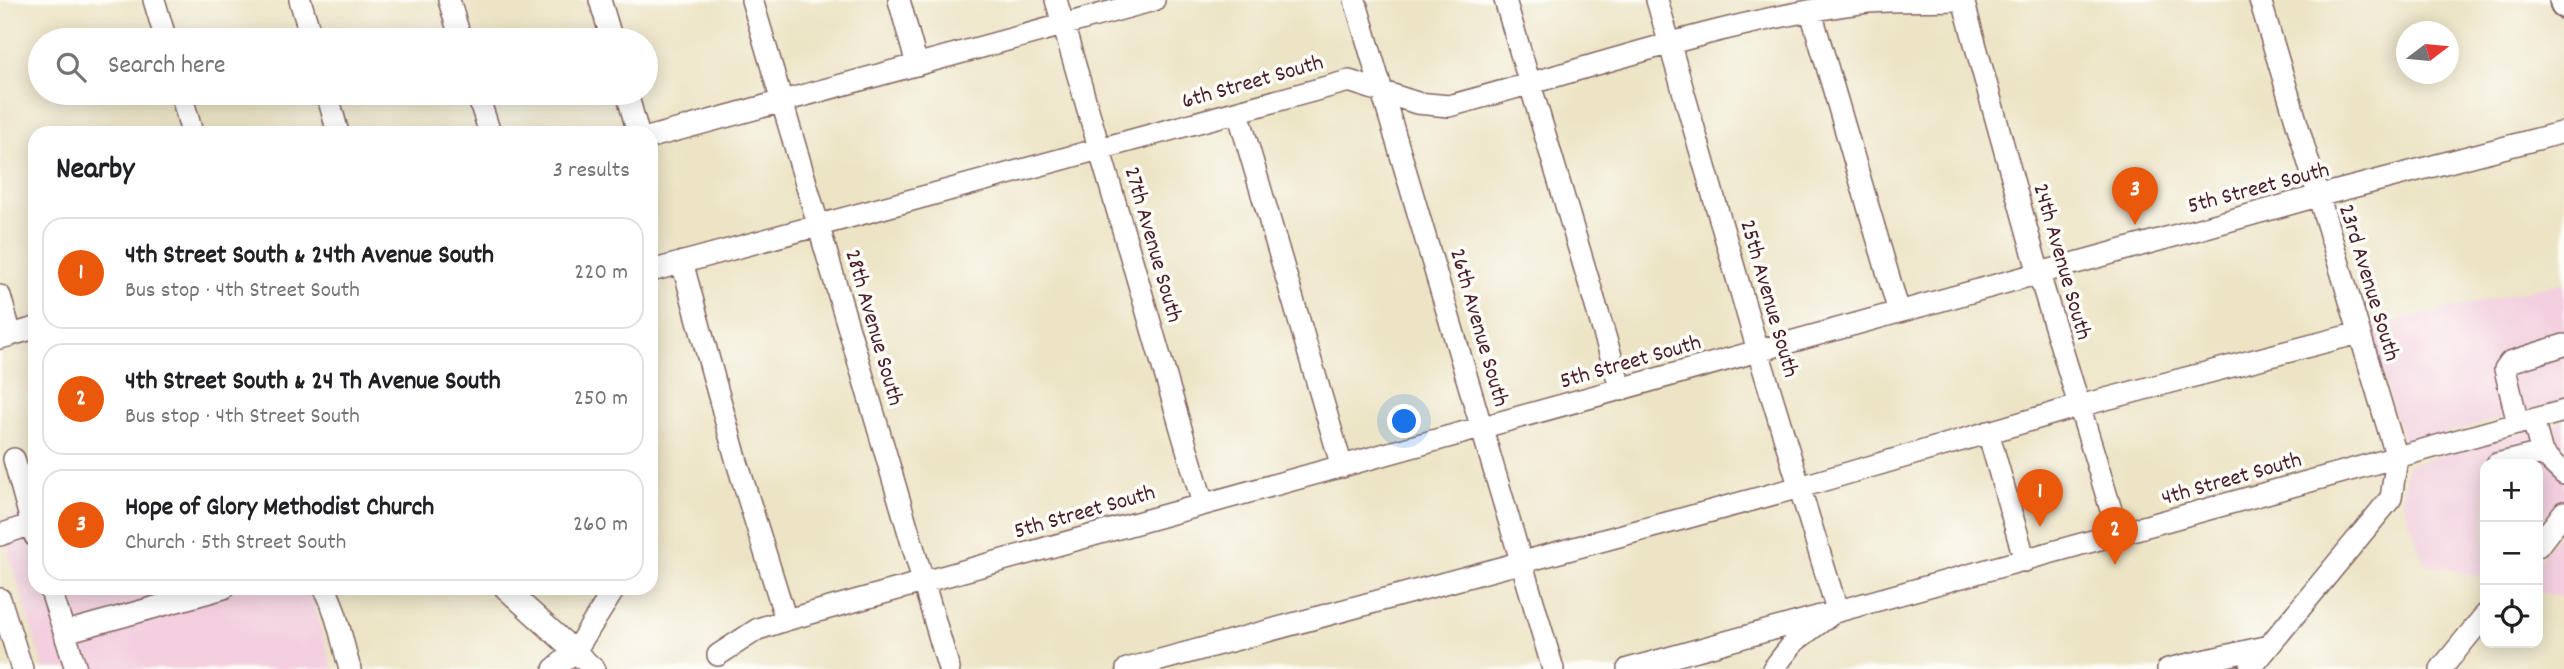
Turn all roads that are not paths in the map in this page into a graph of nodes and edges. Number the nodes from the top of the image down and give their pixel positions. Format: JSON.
{"nodes":[{"id":1,"x":154,"y":0,"type":"edge"},
{"id":2,"x":300,"y":0,"type":"edge"},
{"id":3,"x":449,"y":0,"type":"edge"},
{"id":4,"x":600,"y":0,"type":"edge"},
{"id":5,"x":752,"y":0,"type":"edge"},
{"id":6,"x":899,"y":0,"type":"edge"},
{"id":7,"x":1056,"y":0,"type":"edge"},
{"id":8,"x":1154,"y":0,"type":"edge"},
{"id":9,"x":1355,"y":0,"type":"edge"},
{"id":10,"x":1505,"y":0,"type":"edge"},
{"id":11,"x":1657,"y":0,"type":"edge"},
{"id":12,"x":1953,"y":0,"type":"edge"},
{"id":13,"x":1963,"y":0,"type":"edge"},
{"id":14,"x":2260,"y":0,"type":"edge"},
{"id":15,"x":2563,"y":0,"type":"edge"},
{"id":16,"x":2564,"y":5,"type":"edge"},
{"id":17,"x":1811,"y":12,"type":"junction"},
{"id":18,"x":1063,"y":25,"type":"junction"},
{"id":19,"x":162,"y":28,"type":"edge"},
{"id":20,"x":308,"y":28,"type":"edge"},
{"id":21,"x":457,"y":28,"type":"edge"},
{"id":22,"x":608,"y":28,"type":"edge"},
{"id":23,"x":1670,"y":45,"type":"junction"},
{"id":24,"x":917,"y":65,"type":"junction"},
{"id":25,"x":1530,"y":85,"type":"junction"},
{"id":26,"x":1384,"y":94,"type":"junction"},
{"id":27,"x":782,"y":101,"type":"junction"},
{"id":28,"x":184,"y":105,"type":"edge"},
{"id":29,"x":330,"y":105,"type":"edge"},
{"id":30,"x":481,"y":105,"type":"edge"},
{"id":31,"x":630,"y":105,"type":"edge"},
{"id":32,"x":1238,"y":112,"type":"junction"},
{"id":33,"x":190,"y":126,"type":"edge"},
{"id":34,"x":336,"y":126,"type":"edge"},
{"id":35,"x":488,"y":126,"type":"edge"},
{"id":36,"x":636,"y":126,"type":"edge"},
{"id":37,"x":2564,"y":132,"type":"edge"},
{"id":38,"x":658,"y":136,"type":"edge"},
{"id":39,"x":1100,"y":150,"type":"junction"},
{"id":40,"x":2318,"y":196,"type":"junction"},
{"id":41,"x":819,"y":225,"type":"junction"},
{"id":42,"x":682,"y":262,"type":"junction"},
{"id":43,"x":658,"y":269,"type":"edge"},
{"id":44,"x":2039,"y":274,"type":"junction"},
{"id":45,"x":0,"y":296,"type":"edge"},
{"id":46,"x":1899,"y":312,"type":"junction"},
{"id":47,"x":28,"y":330,"type":"edge"},
{"id":48,"x":2359,"y":332,"type":"junction"},
{"id":49,"x":6,"y":337,"type":"edge"},
{"id":50,"x":2564,"y":345,"type":"edge"},
{"id":51,"x":1758,"y":351,"type":"junction"},
{"id":52,"x":1621,"y":390,"type":"junction"},
{"id":53,"x":2080,"y":406,"type":"junction"},
{"id":54,"x":2564,"y":411,"type":"edge"},
{"id":55,"x":2525,"y":422,"type":"junction"},
{"id":56,"x":1484,"y":429,"type":"junction"},
{"id":57,"x":1988,"y":432,"type":"junction"},
{"id":58,"x":2486,"y":433,"type":"junction"},
{"id":59,"x":2542,"y":453,"type":"junction"},
{"id":60,"x":2397,"y":458,"type":"junction"},
{"id":61,"x":16,"y":459,"type":"edge"},
{"id":62,"x":2494,"y":459,"type":"edge"},
{"id":63,"x":2517,"y":459,"type":"edge"},
{"id":64,"x":1342,"y":467,"type":"junction"},
{"id":65,"x":2564,"y":474,"type":"edge"},
{"id":66,"x":1800,"y":486,"type":"junction"},
{"id":67,"x":1203,"y":504,"type":"junction"},
{"id":68,"x":28,"y":509,"type":"edge"},
{"id":69,"x":2564,"y":512,"type":"edge"},
{"id":70,"x":28,"y":531,"type":"edge"},
{"id":71,"x":0,"y":535,"type":"edge"},
{"id":72,"x":2119,"y":536,"type":"junction"},
{"id":73,"x":2543,"y":539,"type":"edge"},
{"id":74,"x":1522,"y":559,"type":"junction"},
{"id":75,"x":2025,"y":561,"type":"junction"},
{"id":76,"x":924,"y":582,"type":"junction"},
{"id":77,"x":52,"y":595,"type":"edge"},
{"id":78,"x":199,"y":595,"type":"edge"},
{"id":79,"x":328,"y":595,"type":"edge"},
{"id":80,"x":513,"y":595,"type":"edge"},
{"id":81,"x":611,"y":595,"type":"edge"},
{"id":82,"x":1837,"y":610,"type":"junction"},
{"id":83,"x":2,"y":612,"type":"edge"},
{"id":84,"x":786,"y":620,"type":"junction"},
{"id":85,"x":2480,"y":621,"type":"edge"},
{"id":86,"x":63,"y":628,"type":"junction"},
{"id":87,"x":2269,"y":646,"type":"junction"},
{"id":88,"x":575,"y":651,"type":"junction"},
{"id":89,"x":718,"y":655,"type":"dead end"},
{"id":90,"x":22,"y":669,"type":"edge"},
{"id":91,"x":76,"y":669,"type":"edge"},
{"id":92,"x":349,"y":669,"type":"edge"},
{"id":93,"x":554,"y":669,"type":"edge"},
{"id":94,"x":594,"y":669,"type":"edge"},
{"id":95,"x":949,"y":669,"type":"edge"},
{"id":96,"x":1127,"y":669,"type":"edge"},
{"id":97,"x":1553,"y":669,"type":"edge"},
{"id":98,"x":1628,"y":669,"type":"edge"},
{"id":99,"x":1773,"y":669,"type":"edge"},
{"id":100,"x":2168,"y":669,"type":"edge"},
{"id":101,"x":2250,"y":669,"type":"edge"},
{"id":102,"x":2441,"y":669,"type":"edge"}],
"edges":[{"from":1,"to":19,"type":"street"},
{"from":2,"to":20,"type":"street"},
{"from":3,"to":21,"type":"street"},
{"from":4,"to":22,"type":"street"},
{"from":5,"to":27,"type":"street","name":"28th Avenue South"},
{"from":6,"to":24,"type":"street"},
{"from":7,"to":18,"type":"street","name":"27th Avenue South"},
{"from":8,"to":18,"type":"street"},
{"from":9,"to":26,"type":"street","name":"26th Avenue South"},
{"from":10,"to":25,"type":"street"},
{"from":11,"to":23,"type":"street","name":"25th Avenue South"},
{"from":12,"to":17,"type":"street","name":"6th Street South"},
{"from":13,"to":44,"type":"street","name":"24th Avenue South"},
{"from":14,"to":40,"type":"street","name":"23rd Avenue South"},
{"from":15,"to":16,"type":"main road"},
{"from":17,"to":23,"type":"street","name":"6th Street South"},
{"from":17,"to":46,"type":"street"},
{"from":18,"to":24,"type":"street"},
{"from":18,"to":39,"type":"street","name":"27th Avenue South"},
{"from":23,"to":25,"type":"street","name":"6th Street South"},
{"from":23,"to":51,"type":"street","name":"25th Avenue South"},
{"from":24,"to":27,"type":"street"},
{"from":25,"to":26,"type":"street","name":"6th Street South"},
{"from":25,"to":52,"type":"street"},
{"from":26,"to":32,"type":"street","name":"6th Street South"},
{"from":26,"to":56,"type":"street","name":"26th Avenue South"},
{"from":27,"to":38,"type":"street"},
{"from":27,"to":41,"type":"street","name":"28th Avenue South"},
{"from":28,"to":33,"type":"street"},
{"from":29,"to":34,"type":"street"},
{"from":30,"to":35,"type":"street"},
{"from":31,"to":36,"type":"street"},
{"from":32,"to":39,"type":"street","name":"6th Street South"},
{"from":32,"to":64,"type":"street"},
{"from":37,"to":40,"type":"street","name":"5th Street South"},
{"from":39,"to":41,"type":"street","name":"6th Street South"},
{"from":39,"to":67,"type":"street","name":"27th Avenue South"},
{"from":40,"to":44,"type":"street","name":"5th Street South"},
{"from":40,"to":48,"type":"street","name":"23rd Avenue South"},
{"from":41,"to":42,"type":"street","name":"6th Street South"},
{"from":41,"to":76,"type":"street","name":"28th Avenue South"},
{"from":42,"to":43,"type":"street","name":"6th Street South"},
{"from":42,"to":84,"type":"street"},
{"from":44,"to":46,"type":"street","name":"5th Street South"},
{"from":44,"to":53,"type":"street","name":"24th Avenue South"},
{"from":45,"to":49,"type":"street"},
{"from":46,"to":51,"type":"street","name":"5th Street South"},
{"from":47,"to":49,"type":"street"},
{"from":48,"to":53,"type":"street"},
{"from":48,"to":60,"type":"street","name":"23rd Avenue South"},
{"from":50,"to":55,"type":"street"},
{"from":51,"to":52,"type":"street","name":"5th Street South"},
{"from":51,"to":66,"type":"street","name":"25th Avenue South"},
{"from":52,"to":56,"type":"street","name":"5th Street South"},
{"from":53,"to":57,"type":"street"},
{"from":53,"to":72,"type":"street","name":"24th Avenue South"},
{"from":54,"to":55,"type":"street","name":"4th Street South"},
{"from":55,"to":58,"type":"street","name":"4th Street South"},
{"from":55,"to":59,"type":"street"},
{"from":56,"to":64,"type":"street","name":"5th Street South"},
{"from":56,"to":74,"type":"street","name":"26th Avenue South"},
{"from":57,"to":66,"type":"street"},
{"from":57,"to":75,"type":"street"},
{"from":58,"to":60,"type":"street","name":"4th Street South"},
{"from":58,"to":62,"type":"street"},
{"from":59,"to":63,"type":"street"},
{"from":59,"to":65,"type":"street"},
{"from":60,"to":72,"type":"street","name":"4th Street South"},
{"from":60,"to":87,"type":"street"},
{"from":61,"to":68,"type":"street"},
{"from":64,"to":67,"type":"street","name":"5th Street South"},
{"from":66,"to":74,"type":"street"},
{"from":66,"to":82,"type":"street","name":"25th Avenue South"},
{"from":67,"to":76,"type":"street","name":"5th Street South"},
{"from":69,"to":73,"type":"street"},
{"from":70,"to":71,"type":"street"},
{"from":72,"to":75,"type":"street","name":"4th Street South"},
{"from":74,"to":96,"type":"street"},
{"from":74,"to":97,"type":"street","name":"26th Avenue South"},
{"from":75,"to":82,"type":"street","name":"4th Street South"},
{"from":76,"to":84,"type":"street","name":"5th Street South"},
{"from":76,"to":95,"type":"street","name":"28th Avenue South"},
{"from":77,"to":86,"type":"street"},
{"from":78,"to":86,"type":"street"},
{"from":79,"to":92,"type":"street"},
{"from":80,"to":88,"type":"street"},
{"from":81,"to":88,"type":"street"},
{"from":82,"to":98,"type":"street","name":"4th Street South"},
{"from":82,"to":99,"type":"street"},
{"from":83,"to":90,"type":"street"},
{"from":84,"to":89,"type":"street","name":"5th Street South"},
{"from":85,"to":102,"type":"street"},
{"from":86,"to":91,"type":"street"},
{"from":87,"to":100,"type":"street"},
{"from":87,"to":101,"type":"street"},
{"from":88,"to":93,"type":"street"},
{"from":88,"to":94,"type":"street"}]}
